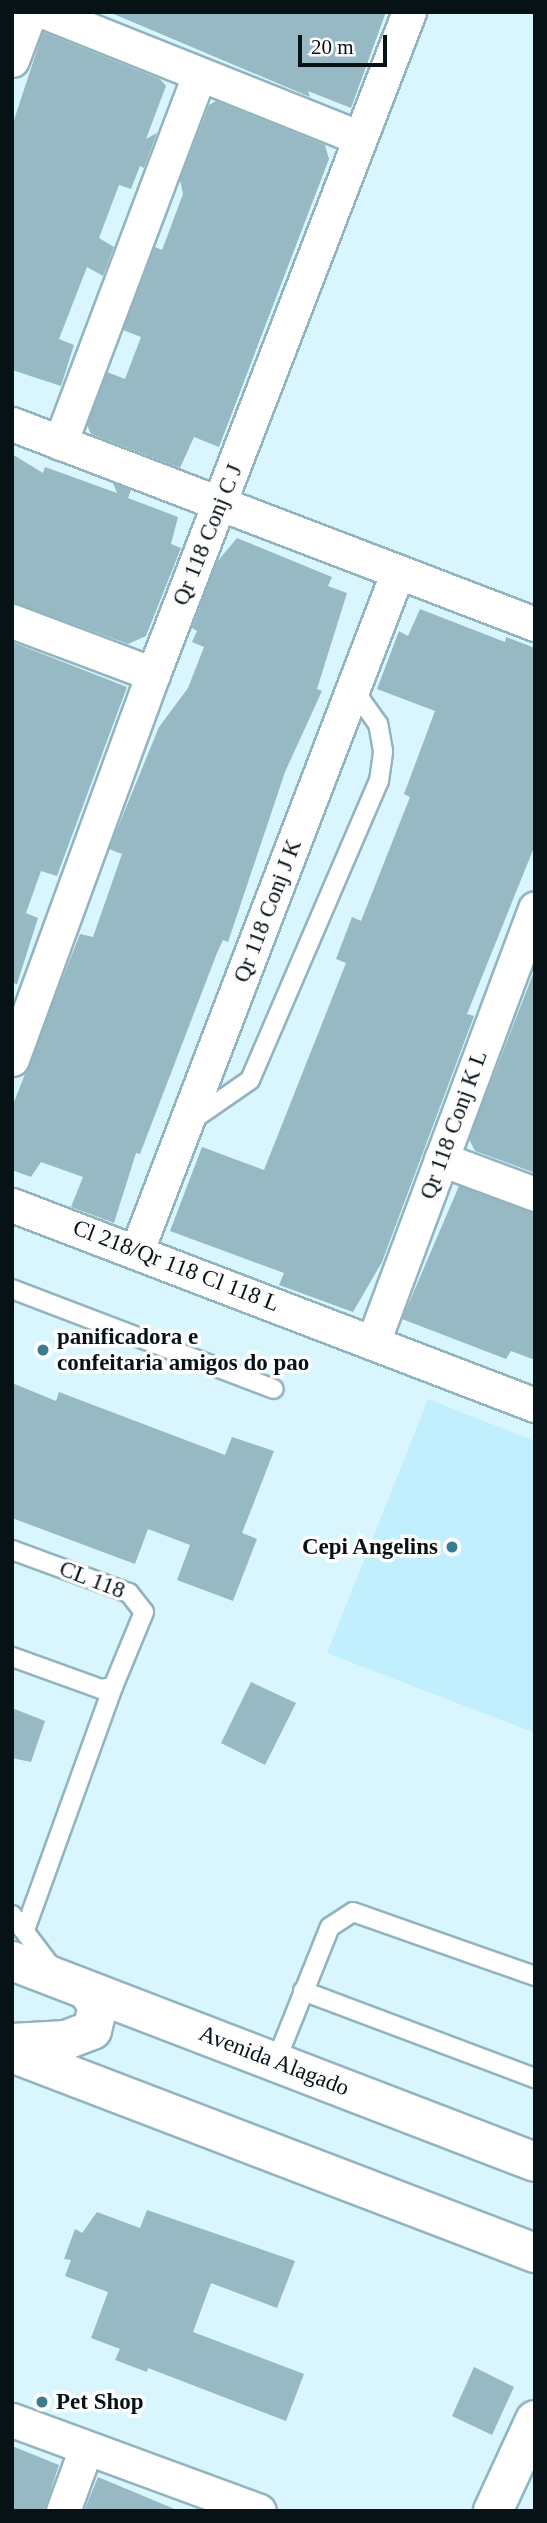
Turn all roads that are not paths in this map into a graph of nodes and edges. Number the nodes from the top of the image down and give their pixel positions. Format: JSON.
{"nodes":[{"id":1,"x":30,"y":12,"type":"edge"},
{"id":2,"x":45,"y":12,"type":"edge"},
{"id":3,"x":409,"y":12,"type":"edge"},
{"id":4,"x":12,"y":60,"type":"edge"},
{"id":5,"x":199,"y":76,"type":"junction"},
{"id":6,"x":360,"y":138,"type":"junction"},
{"id":7,"x":12,"y":424,"type":"edge"},
{"id":8,"x":60,"y":443,"type":"junction"},
{"id":9,"x":220,"y":506,"type":"junction"},
{"id":10,"x":398,"y":571,"type":"junction"},
{"id":11,"x":12,"y":621,"type":"edge"},
{"id":12,"x":535,"y":624,"type":"edge"},
{"id":13,"x":153,"y":674,"type":"junction"},
{"id":14,"x":353,"y":689,"type":"junction"},
{"id":15,"x":535,"y":908,"type":"edge"},
{"id":16,"x":22,"y":1004,"type":"edge"},
{"id":17,"x":12,"y":1059,"type":"edge"},
{"id":18,"x":185,"y":1124,"type":"junction"},
{"id":19,"x":442,"y":1159,"type":"junction"},
{"id":20,"x":535,"y":1194,"type":"edge"},
{"id":21,"x":12,"y":1205,"type":"edge"},
{"id":22,"x":137,"y":1250,"type":"junction"},
{"id":23,"x":12,"y":1289,"type":"edge"},
{"id":24,"x":373,"y":1342,"type":"junction"},
{"id":25,"x":274,"y":1389,"type":"dead end"},
{"id":26,"x":535,"y":1405,"type":"edge"},
{"id":27,"x":12,"y":1550,"type":"edge"},
{"id":28,"x":12,"y":1657,"type":"edge"},
{"id":29,"x":113,"y":1687,"type":"junction"},
{"id":30,"x":12,"y":1915,"type":"edge"},
{"id":31,"x":18,"y":1945,"type":"edge"},
{"id":32,"x":535,"y":1976,"type":"edge"},
{"id":33,"x":74,"y":1986,"type":"junction"},
{"id":34,"x":303,"y":1991,"type":"junction"},
{"id":35,"x":12,"y":2042,"type":"edge"},
{"id":36,"x":12,"y":2053,"type":"edge"},
{"id":37,"x":276,"y":2061,"type":"junction"},
{"id":38,"x":535,"y":2078,"type":"edge"},
{"id":39,"x":535,"y":2162,"type":"edge"},
{"id":40,"x":535,"y":2253,"type":"edge"},
{"id":41,"x":12,"y":2420,"type":"edge"},
{"id":42,"x":535,"y":2420,"type":"edge"},
{"id":43,"x":86,"y":2448,"type":"junction"},
{"id":44,"x":63,"y":2511,"type":"edge"},
{"id":45,"x":258,"y":2511,"type":"edge"},
{"id":46,"x":493,"y":2511,"type":"edge"}],
"edges":[{"from":1,"to":4,"type":"street"},
{"from":2,"to":5,"type":"street"},
{"from":3,"to":6,"type":"street","name":"Qr 118 Conj C J"},
{"from":5,"to":6,"type":"street"},
{"from":5,"to":8,"type":"street"},
{"from":6,"to":9,"type":"street","name":"Qr 118 Conj C J"},
{"from":7,"to":8,"type":"street"},
{"from":8,"to":9,"type":"street"},
{"from":9,"to":10,"type":"street"},
{"from":9,"to":13,"type":"street","name":"Qr 118 Conj C J"},
{"from":10,"to":12,"type":"street"},
{"from":10,"to":14,"type":"street","name":"Qr 118 Conj J K"},
{"from":11,"to":13,"type":"street"},
{"from":13,"to":16,"type":"street","name":"Qr 118 Conj C J"},
{"from":14,"to":18,"type":"street","name":"Qr 118 Conj J K"},
{"from":14,"to":18,"type":"lane"},
{"from":15,"to":19,"type":"street","name":"Qr 118 Conj K L"},
{"from":16,"to":17,"type":"street","name":"Qr 118 Conj C J"},
{"from":18,"to":22,"type":"street","name":"Qr 118 Conj J K"},
{"from":19,"to":20,"type":"street"},
{"from":19,"to":24,"type":"street","name":"Qr 118 Conj K L"},
{"from":21,"to":22,"type":"street","name":"Cl 218/Qr 118 Cl 118 L"},
{"from":22,"to":24,"type":"street","name":"Cl 218/Qr 118 Cl 118 L"},
{"from":23,"to":25,"type":"lane"},
{"from":24,"to":26,"type":"street","name":"Cl 218/Qr 118 Cl 118 L"},
{"from":27,"to":29,"type":"lane","name":"CL 118"},
{"from":28,"to":29,"type":"lane"},
{"from":29,"to":31,"type":"lane","name":"CL 118"},
{"from":30,"to":31,"type":"lane"},
{"from":31,"to":33,"type":"main road","name":"Avenida Alagado"},
{"from":32,"to":34,"type":"lane"},
{"from":33,"to":35,"type":"main road"},
{"from":33,"to":37,"type":"main road","name":"Avenida Alagado"},
{"from":34,"to":37,"type":"lane"},
{"from":34,"to":38,"type":"lane"},
{"from":36,"to":40,"type":"main road"},
{"from":37,"to":39,"type":"main road","name":"Avenida Alagado"},
{"from":41,"to":43,"type":"street"},
{"from":42,"to":46,"type":"main road"},
{"from":43,"to":44,"type":"street"},
{"from":43,"to":45,"type":"street"}]}
